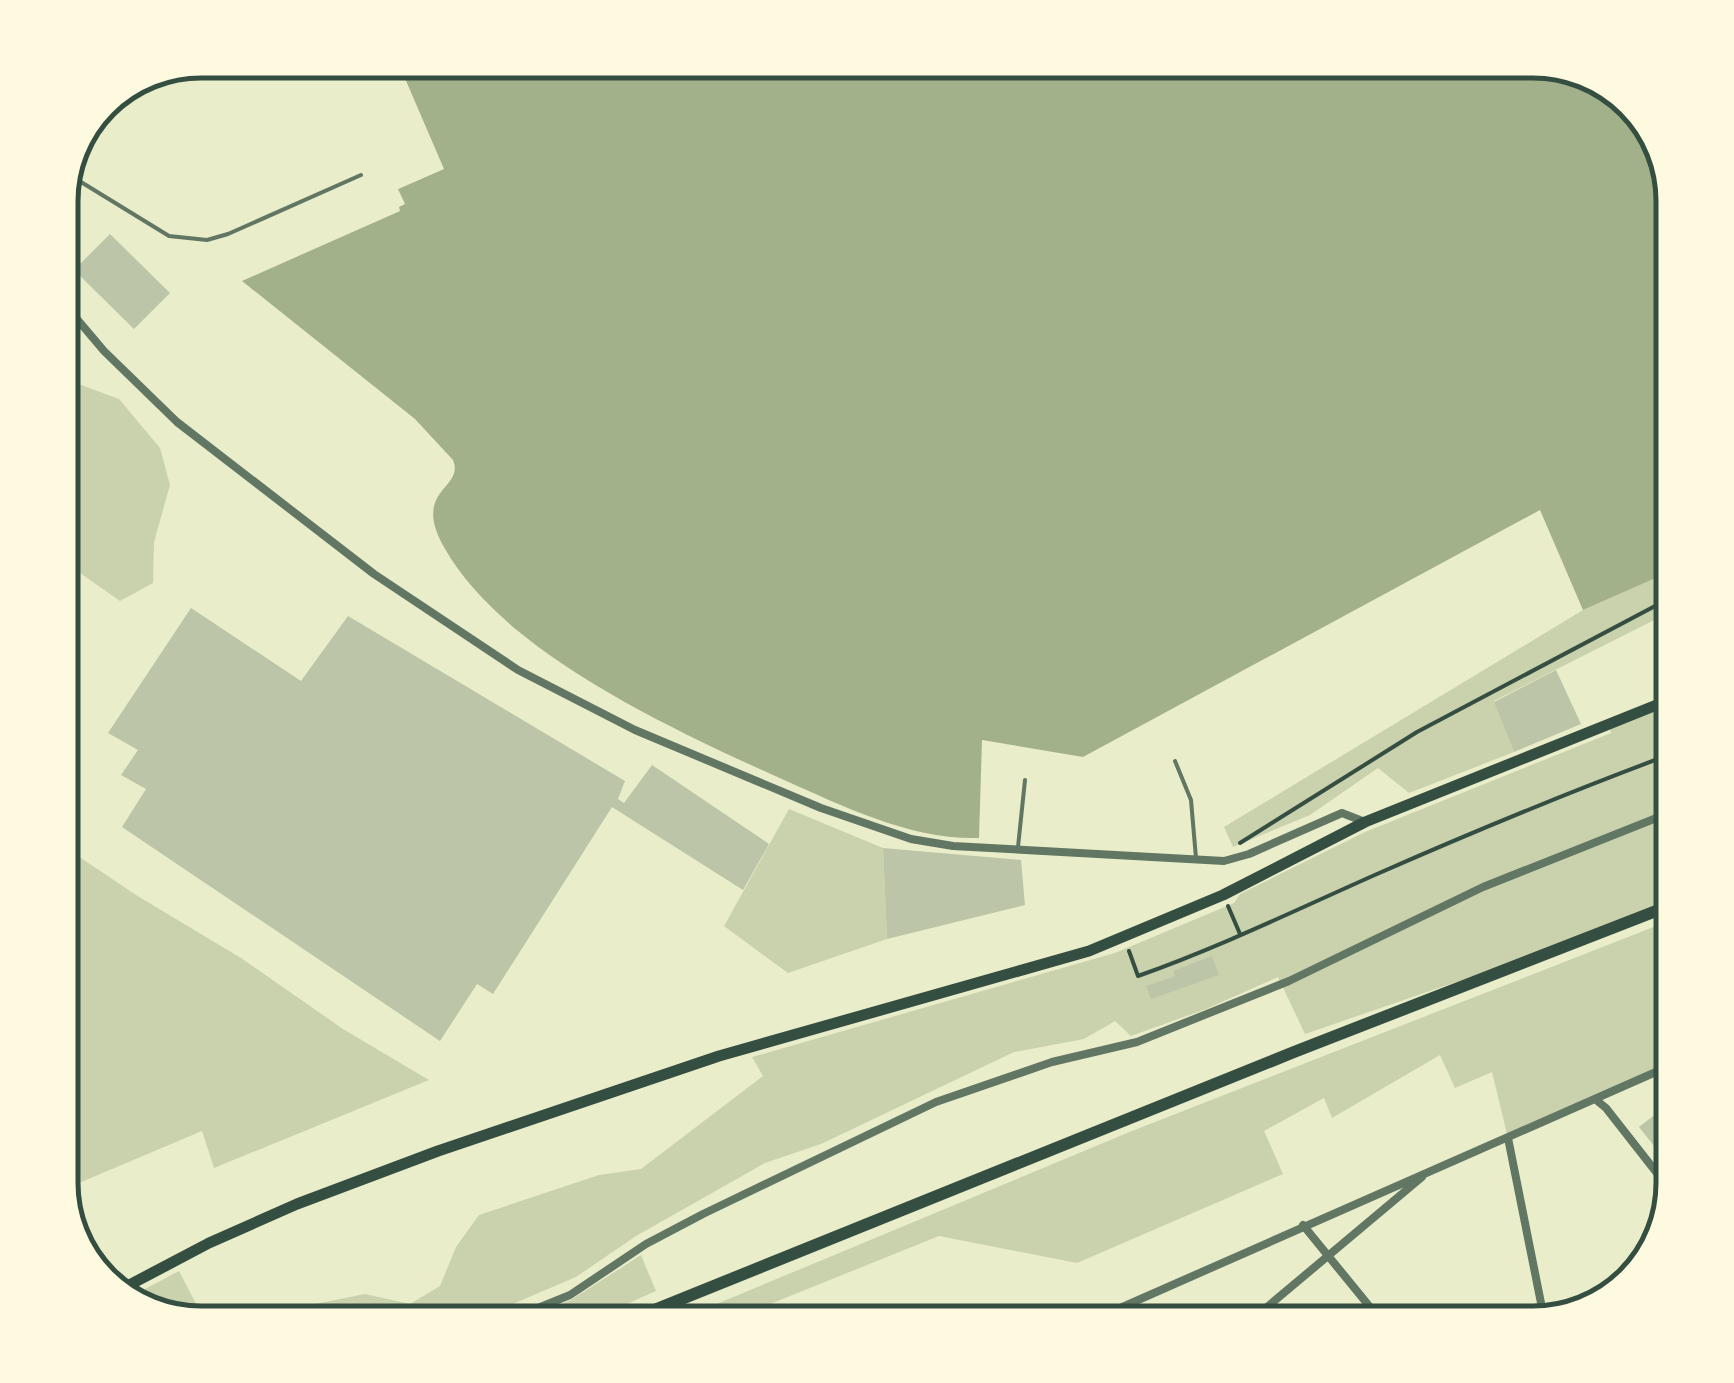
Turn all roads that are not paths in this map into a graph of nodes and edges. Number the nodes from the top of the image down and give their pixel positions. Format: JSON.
{"nodes":[{"id":1,"x":361,"y":175,"type":"dead end"},
{"id":2,"x":80,"y":181,"type":"edge"},
{"id":3,"x":78,"y":322,"type":"edge"},
{"id":4,"x":80,"y":324,"type":"joint"},
{"id":5,"x":1656,"y":705,"type":"edge"},
{"id":6,"x":1174,"y":762,"type":"dead end"},
{"id":7,"x":1025,"y":780,"type":"dead end"},
{"id":8,"x":1656,"y":818,"type":"edge"},
{"id":9,"x":1365,"y":822,"type":"junction"},
{"id":10,"x":1018,"y":848,"type":"junction"},
{"id":11,"x":1196,"y":858,"type":"junction"},
{"id":12,"x":1656,"y":911,"type":"edge"},
{"id":13,"x":1656,"y":1072,"type":"edge"},
{"id":14,"x":1595,"y":1099,"type":"junction"},
{"id":15,"x":1508,"y":1138,"type":"junction"},
{"id":16,"x":1429,"y":1171,"type":"junction"},
{"id":17,"x":1656,"y":1172,"type":"edge"},
{"id":18,"x":1303,"y":1225,"type":"junction"},
{"id":19,"x":1328,"y":1256,"type":"junction"},
{"id":20,"x":132,"y":1284,"type":"edge"},
{"id":21,"x":1541,"y":1305,"type":"edge"},
{"id":22,"x":543,"y":1306,"type":"edge"},
{"id":23,"x":664,"y":1306,"type":"edge"},
{"id":24,"x":1124,"y":1306,"type":"edge"},
{"id":25,"x":1268,"y":1306,"type":"edge"},
{"id":26,"x":1370,"y":1306,"type":"edge"}],
"edges":[{"from":1,"to":2,"type":"lane"},
{"from":3,"to":4,"type":"street"},
{"from":4,"to":10,"type":"street"},
{"from":5,"to":9,"type":"main road"},
{"from":6,"to":11,"type":"lane"},
{"from":7,"to":10,"type":"lane"},
{"from":8,"to":22,"type":"street"},
{"from":9,"to":11,"type":"street"},
{"from":9,"to":20,"type":"main road"},
{"from":10,"to":11,"type":"street"},
{"from":12,"to":23,"type":"main road"},
{"from":13,"to":14,"type":"street"},
{"from":14,"to":15,"type":"street"},
{"from":14,"to":17,"type":"street"},
{"from":15,"to":16,"type":"street"},
{"from":15,"to":21,"type":"street"},
{"from":16,"to":18,"type":"street"},
{"from":16,"to":19,"type":"street"},
{"from":18,"to":19,"type":"street"},
{"from":18,"to":24,"type":"street"},
{"from":19,"to":25,"type":"street"},
{"from":19,"to":26,"type":"street"}]}
